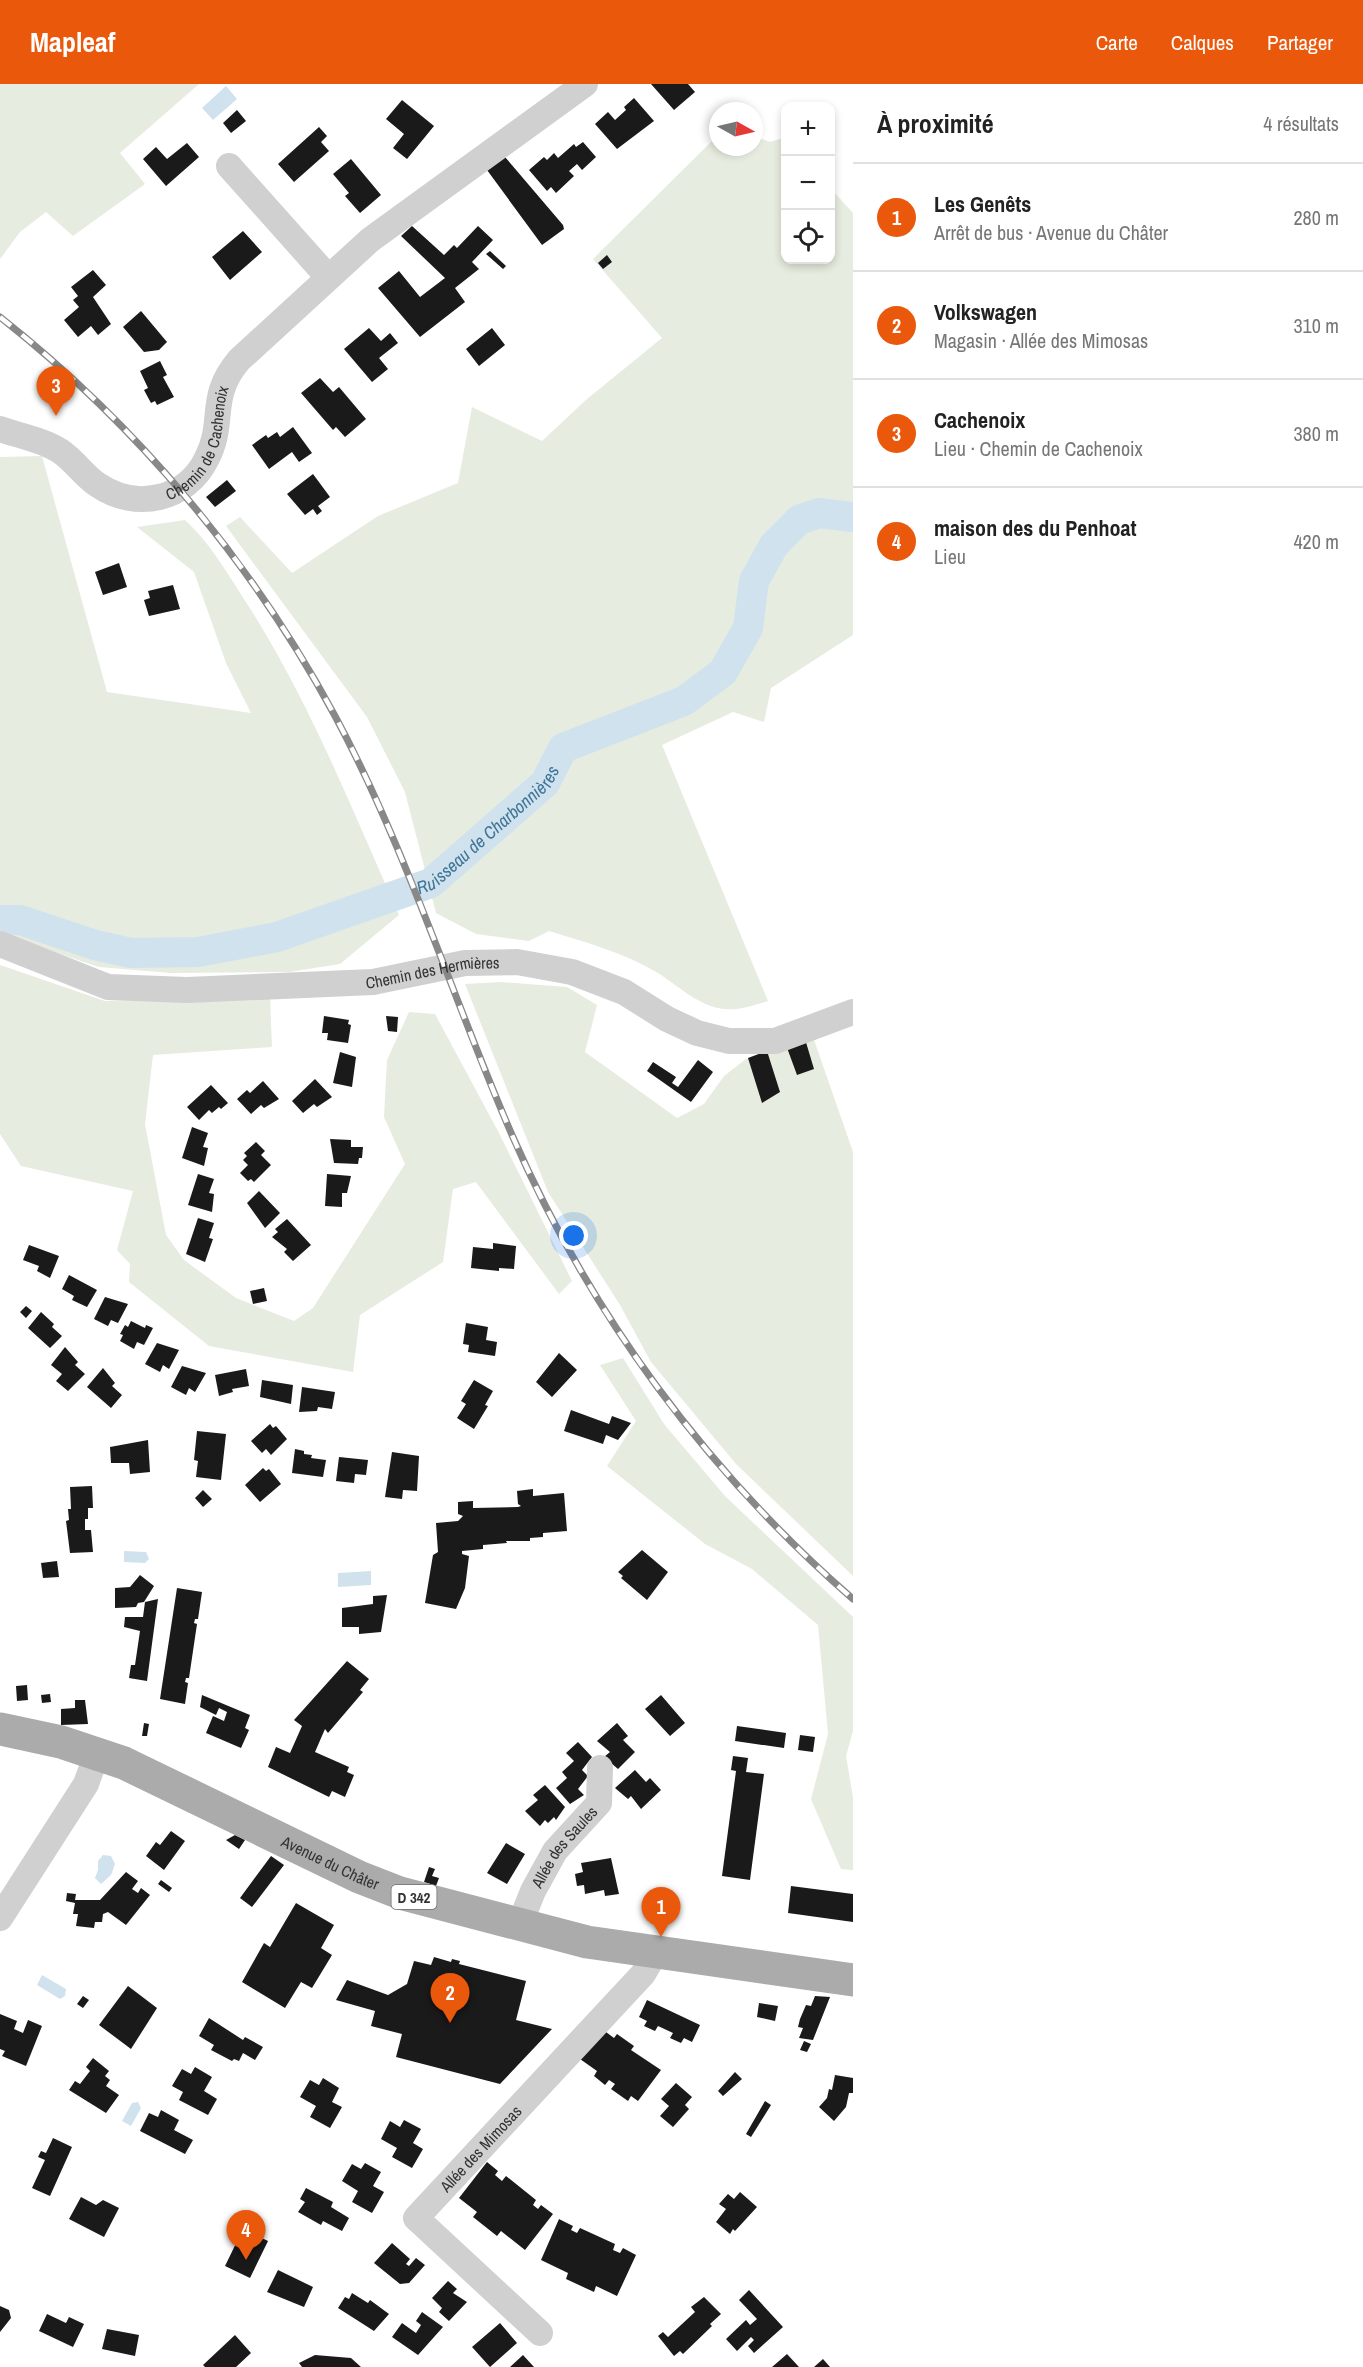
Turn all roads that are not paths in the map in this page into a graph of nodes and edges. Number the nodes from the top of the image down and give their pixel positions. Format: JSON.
{"nodes":[{"id":1,"x":585,"y":84,"type":"edge"},
{"id":2,"x":556,"y":91,"type":"edge"},
{"id":3,"x":229,"y":166,"type":"dead end"},
{"id":4,"x":328,"y":277,"type":"junction"},
{"id":5,"x":0,"y":429,"type":"edge"},
{"id":6,"x":0,"y":944,"type":"edge"},
{"id":7,"x":853,"y":1012,"type":"edge"},
{"id":8,"x":0,"y":1729,"type":"edge"},
{"id":9,"x":97,"y":1753,"type":"junction"},
{"id":10,"x":600,"y":1768,"type":"dead end"},
{"id":11,"x":0,"y":1918,"type":"edge"},
{"id":12,"x":519,"y":1926,"type":"junction"},
{"id":13,"x":656,"y":1952,"type":"junction"},
{"id":14,"x":853,"y":1980,"type":"edge"},
{"id":15,"x":540,"y":2333,"type":"dead end"}],
"edges":[{"from":1,"to":2,"type":"street","name":"Chemin de Cachenoix"},
{"from":2,"to":4,"type":"street","name":"Chemin de Cachenoix"},
{"from":3,"to":4,"type":"street"},
{"from":4,"to":5,"type":"street","name":"Chemin de Cachenoix"},
{"from":6,"to":7,"type":"street","name":"Chemin des Hermières"},
{"from":8,"to":9,"type":"main road","name":"Avenue du Châter","number":"D 342"},
{"from":9,"to":11,"type":"street"},
{"from":9,"to":12,"type":"main road","name":"Avenue du Châter","number":"D 342"},
{"from":10,"to":12,"type":"street","name":"Allée des Saules"},
{"from":12,"to":13,"type":"main road","name":"Avenue du Châter","number":"D 342"},
{"from":13,"to":14,"type":"main road","name":"Avenue du Châter","number":"D 342"},
{"from":13,"to":15,"type":"street","name":"Allée des Mimosas"}]}
